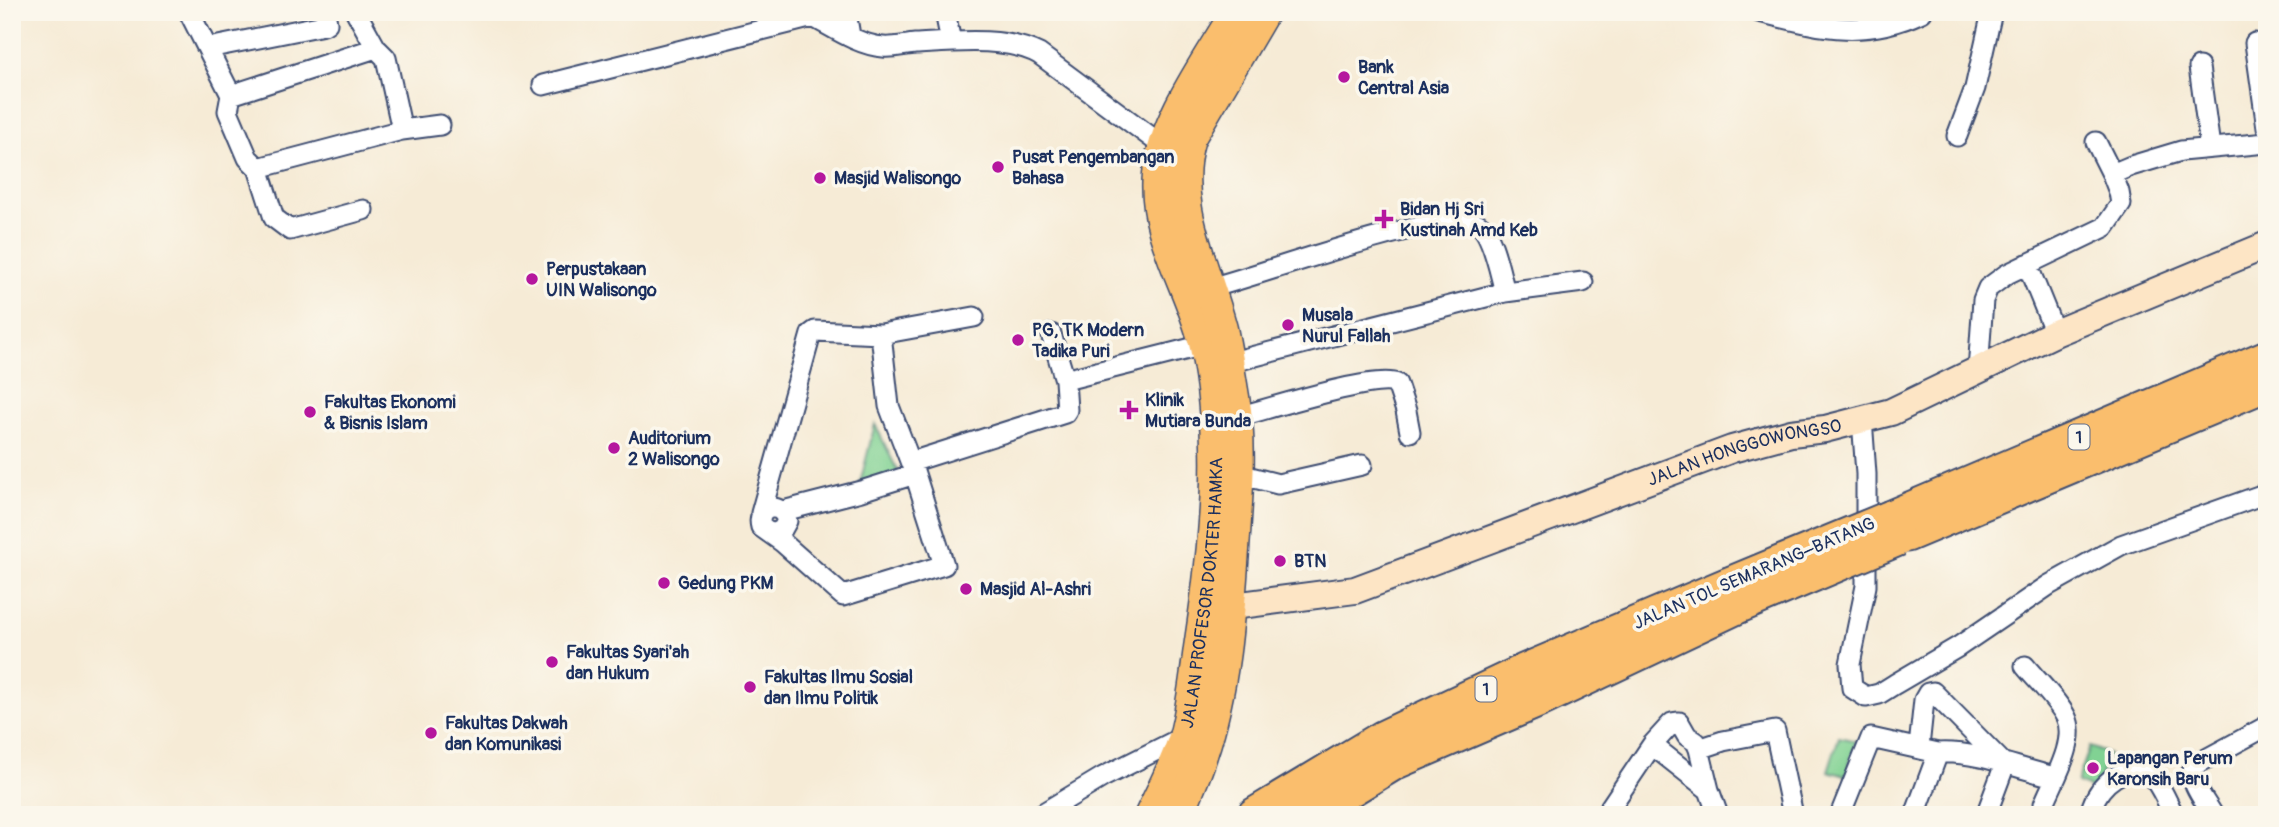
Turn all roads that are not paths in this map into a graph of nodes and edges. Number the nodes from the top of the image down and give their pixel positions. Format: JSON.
{"nodes":[{"id":1,"x":189,"y":12,"type":"edge"},
{"id":2,"x":325,"y":12,"type":"edge"},
{"id":3,"x":356,"y":12,"type":"edge"},
{"id":4,"x":846,"y":12,"type":"edge"},
{"id":5,"x":945,"y":12,"type":"edge"},
{"id":6,"x":1236,"y":12,"type":"edge"},
{"id":7,"x":1264,"y":12,"type":"edge"},
{"id":8,"x":1759,"y":12,"type":"edge"},
{"id":9,"x":1922,"y":12,"type":"edge"},
{"id":10,"x":1992,"y":12,"type":"edge"},
{"id":11,"x":812,"y":14,"type":"edge"},
{"id":12,"x":850,"y":36,"type":"junction"},
{"id":13,"x":951,"y":42,"type":"junction"},
{"id":14,"x":2255,"y":43,"type":"dead end"},
{"id":15,"x":208,"y":48,"type":"junction"},
{"id":16,"x":376,"y":48,"type":"junction"},
{"id":17,"x":2199,"y":68,"type":"dead end"},
{"id":18,"x":543,"y":85,"type":"dead end"},
{"id":19,"x":231,"y":95,"type":"junction"},
{"id":20,"x":440,"y":125,"type":"dead end"},
{"id":21,"x":2267,"y":128,"type":"edge"},
{"id":22,"x":402,"y":130,"type":"junction"},
{"id":23,"x":1957,"y":136,"type":"dead end"},
{"id":24,"x":2096,"y":142,"type":"dead end"},
{"id":25,"x":2267,"y":143,"type":"edge"},
{"id":26,"x":1163,"y":146,"type":"junction"},
{"id":27,"x":2210,"y":147,"type":"junction"},
{"id":28,"x":258,"y":168,"type":"junction"},
{"id":29,"x":2112,"y":174,"type":"junction"},
{"id":30,"x":363,"y":210,"type":"dead end"},
{"id":31,"x":1175,"y":218,"type":"junction"},
{"id":32,"x":2267,"y":245,"type":"edge"},
{"id":33,"x":2027,"y":264,"type":"junction"},
{"id":34,"x":1583,"y":282,"type":"dead end"},
{"id":35,"x":1209,"y":288,"type":"junction"},
{"id":36,"x":1505,"y":292,"type":"junction"},
{"id":37,"x":974,"y":317,"type":"dead end"},
{"id":38,"x":2055,"y":333,"type":"junction"},
{"id":39,"x":881,"y":334,"type":"junction"},
{"id":40,"x":1051,"y":334,"type":"dead end"},
{"id":41,"x":2267,"y":357,"type":"edge"},
{"id":42,"x":1214,"y":359,"type":"junction"},
{"id":43,"x":1978,"y":371,"type":"junction"},
{"id":44,"x":1065,"y":380,"type":"junction"},
{"id":45,"x":2267,"y":384,"type":"edge"},
{"id":46,"x":1862,"y":419,"type":"junction"},
{"id":47,"x":1226,"y":420,"type":"junction"},
{"id":48,"x":1410,"y":432,"type":"dead end"},
{"id":49,"x":1362,"y":465,"type":"dead end"},
{"id":50,"x":913,"y":468,"type":"junction"},
{"id":51,"x":1239,"y":474,"type":"junction"},
{"id":52,"x":2267,"y":493,"type":"edge"},
{"id":53,"x":783,"y":511,"type":"junction"},
{"id":54,"x":761,"y":513,"type":"junction"},
{"id":55,"x":1894,"y":528,"type":"junction"},
{"id":56,"x":772,"y":534,"type":"junction"},
{"id":57,"x":1733,"y":596,"type":"junction"},
{"id":58,"x":1218,"y":608,"type":"junction"},
{"id":59,"x":2025,"y":666,"type":"dead end"},
{"id":60,"x":2267,"y":726,"type":"edge"},
{"id":61,"x":1184,"y":737,"type":"junction"},
{"id":62,"x":1651,"y":745,"type":"junction"},
{"id":63,"x":1699,"y":749,"type":"junction"},
{"id":64,"x":1929,"y":750,"type":"junction"},
{"id":65,"x":2004,"y":764,"type":"junction"},
{"id":66,"x":2054,"y":777,"type":"junction"},
{"id":67,"x":1709,"y":790,"type":"junction"},
{"id":68,"x":1040,"y":815,"type":"edge"},
{"id":69,"x":1150,"y":815,"type":"edge"},
{"id":70,"x":1179,"y":815,"type":"edge"},
{"id":71,"x":1254,"y":815,"type":"edge"},
{"id":72,"x":1309,"y":815,"type":"edge"},
{"id":73,"x":1605,"y":815,"type":"edge"},
{"id":74,"x":1718,"y":815,"type":"edge"},
{"id":75,"x":1793,"y":815,"type":"edge"},
{"id":76,"x":1840,"y":815,"type":"edge"},
{"id":77,"x":1914,"y":815,"type":"edge"},
{"id":78,"x":1986,"y":815,"type":"edge"},
{"id":79,"x":2043,"y":815,"type":"edge"},
{"id":80,"x":2091,"y":815,"type":"edge"},
{"id":81,"x":2174,"y":815,"type":"edge"},
{"id":82,"x":2213,"y":815,"type":"edge"}],
"edges":[{"from":1,"to":15,"type":"street"},
{"from":2,"to":15,"type":"street"},
{"from":3,"to":16,"type":"street"},
{"from":4,"to":12,"type":"street"},
{"from":5,"to":13,"type":"street"},
{"from":6,"to":26,"type":"main road","name":"JALAN PROFESOR DOKTER HAMKA"},
{"from":7,"to":31,"type":"main road","name":"JALAN PROFESOR DOKTER HAMKA"},
{"from":8,"to":9,"type":"street"},
{"from":10,"to":23,"type":"street"},
{"from":11,"to":12,"type":"street"},
{"from":11,"to":18,"type":"street"},
{"from":12,"to":13,"type":"street"},
{"from":13,"to":26,"type":"street"},
{"from":14,"to":21,"type":"street"},
{"from":15,"to":19,"type":"street"},
{"from":16,"to":19,"type":"street"},
{"from":16,"to":22,"type":"street"},
{"from":17,"to":27,"type":"street"},
{"from":19,"to":28,"type":"street"},
{"from":20,"to":22,"type":"street"},
{"from":22,"to":28,"type":"street"},
{"from":24,"to":29,"type":"street"},
{"from":25,"to":27,"type":"street"},
{"from":26,"to":31,"type":"main road","name":"JALAN PROFESOR DOKTER HAMKA"},
{"from":27,"to":29,"type":"street"},
{"from":28,"to":30,"type":"street"},
{"from":29,"to":33,"type":"street"},
{"from":31,"to":35,"type":"main road","name":"JALAN PROFESOR DOKTER HAMKA"},
{"from":31,"to":42,"type":"main road","name":"JALAN PROFESOR DOKTER HAMKA"},
{"from":32,"to":38,"type":"street","name":"JALAN HONGGOWONGSO"},
{"from":33,"to":38,"type":"street"},
{"from":33,"to":43,"type":"street"},
{"from":34,"to":36,"type":"street"},
{"from":35,"to":36,"type":"street"},
{"from":35,"to":42,"type":"main road","name":"JALAN PROFESOR DOKTER HAMKA"},
{"from":36,"to":42,"type":"street"},
{"from":37,"to":39,"type":"street"},
{"from":38,"to":43,"type":"street","name":"JALAN HONGGOWONGSO"},
{"from":39,"to":50,"type":"street"},
{"from":39,"to":54,"type":"street"},
{"from":40,"to":44,"type":"street"},
{"from":41,"to":55,"type":"highway","name":"JALAN TOL SEMARANG–BATANG","number":"1"},
{"from":42,"to":44,"type":"street"},
{"from":42,"to":47,"type":"main road","name":"JALAN PROFESOR DOKTER HAMKA"},
{"from":43,"to":46,"type":"street","name":"JALAN HONGGOWONGSO"},
{"from":44,"to":50,"type":"street"},
{"from":45,"to":55,"type":"highway","name":"JALAN TOL SEMARANG–BATANG","number":"1"},
{"from":46,"to":52,"type":"street"},
{"from":46,"to":58,"type":"street","name":"JALAN HONGGOWONGSO"},
{"from":47,"to":48,"type":"street"},
{"from":47,"to":51,"type":"main road","name":"JALAN PROFESOR DOKTER HAMKA"},
{"from":47,"to":58,"type":"main road","name":"JALAN PROFESOR DOKTER HAMKA"},
{"from":49,"to":51,"type":"street"},
{"from":50,"to":53,"type":"street"},
{"from":50,"to":56,"type":"street"},
{"from":51,"to":58,"type":"main road","name":"JALAN PROFESOR DOKTER HAMKA"},
{"from":53,"to":54,"type":"street"},
{"from":53,"to":56,"type":"street"},
{"from":54,"to":56,"type":"street"},
{"from":55,"to":57,"type":"highway","name":"JALAN TOL SEMARANG–BATANG","number":"1","bridge":true},
{"from":57,"to":71,"type":"highway","name":"JALAN TOL SEMARANG–BATANG","number":"1"},
{"from":57,"to":72,"type":"highway","name":"JALAN TOL SEMARANG–BATANG","number":"1"},
{"from":58,"to":61,"type":"main road","name":"JALAN PROFESOR DOKTER HAMKA"},
{"from":58,"to":70,"type":"main road","name":"JALAN PROFESOR DOKTER HAMKA"},
{"from":59,"to":66,"type":"street"},
{"from":60,"to":82,"type":"street"},
{"from":61,"to":68,"type":"street"},
{"from":61,"to":69,"type":"main road","name":"JALAN PROFESOR DOKTER HAMKA"},
{"from":62,"to":63,"type":"street"},
{"from":62,"to":67,"type":"street"},
{"from":62,"to":73,"type":"street"},
{"from":63,"to":67,"type":"street"},
{"from":63,"to":75,"type":"street"},
{"from":64,"to":65,"type":"street"},
{"from":64,"to":65,"type":"street"},
{"from":64,"to":76,"type":"street"},
{"from":64,"to":77,"type":"street"},
{"from":65,"to":66,"type":"street"},
{"from":65,"to":78,"type":"street"},
{"from":66,"to":79,"type":"street"},
{"from":67,"to":74,"type":"street"},
{"from":80,"to":81,"type":"street"}]}
